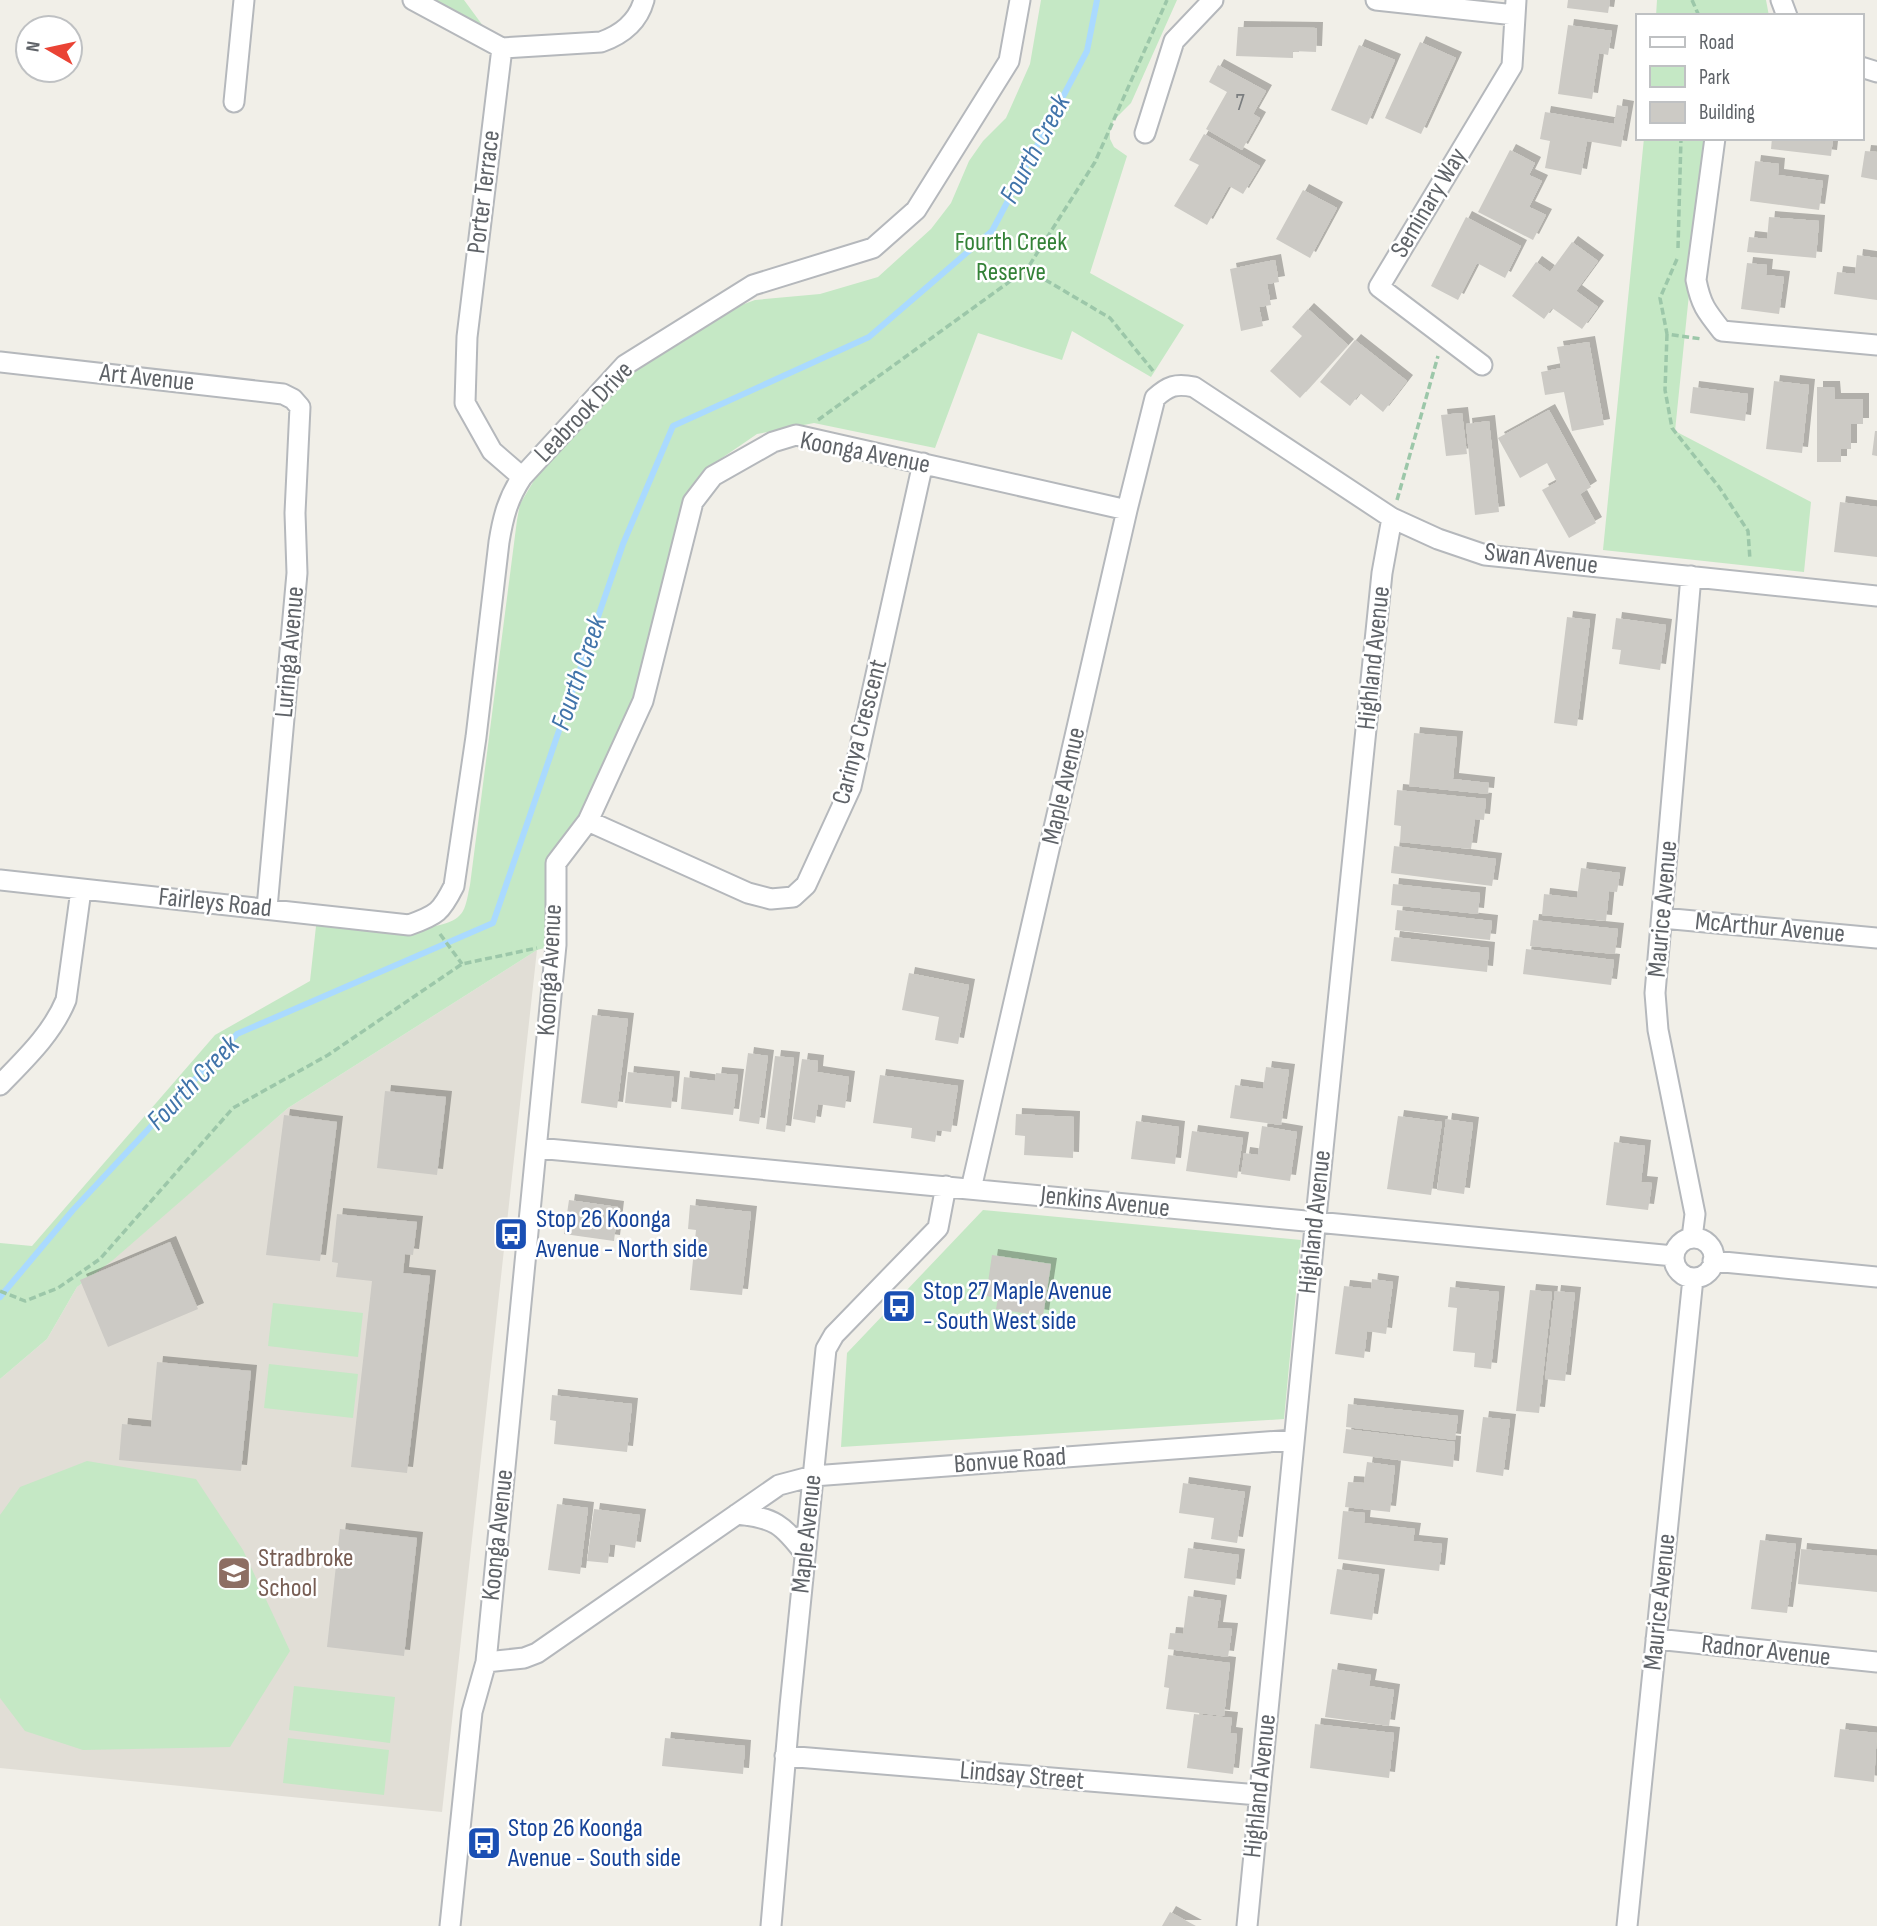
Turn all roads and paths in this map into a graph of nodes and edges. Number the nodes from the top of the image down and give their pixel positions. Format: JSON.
{"nodes":[{"id":1,"x":244,"y":0,"type":"edge"},
{"id":2,"x":414,"y":0,"type":"edge"},
{"id":3,"x":643,"y":0,"type":"edge"},
{"id":4,"x":1020,"y":0,"type":"edge"},
{"id":5,"x":1167,"y":0,"type":"edge"},
{"id":6,"x":1213,"y":0,"type":"edge"},
{"id":7,"x":1376,"y":0,"type":"edge"},
{"id":8,"x":1516,"y":8,"type":"edge"},
{"id":9,"x":502,"y":48,"type":"junction"},
{"id":10,"x":234,"y":102,"type":"dead end"},
{"id":11,"x":1145,"y":133,"type":"dead end"},
{"id":12,"x":1681,"y":140,"type":"edge"},
{"id":13,"x":1715,"y":140,"type":"edge"},
{"id":14,"x":1027,"y":269,"type":"junction"},
{"id":15,"x":1667,"y":334,"type":"junction"},
{"id":16,"x":1444,"y":337,"type":"junction"},
{"id":17,"x":1708,"y":340,"type":"dead end"},
{"id":18,"x":1877,"y":345,"type":"edge"},
{"id":19,"x":0,"y":362,"type":"edge"},
{"id":20,"x":1482,"y":365,"type":"dead end"},
{"id":21,"x":1166,"y":388,"type":"junction"},
{"id":22,"x":293,"y":399,"type":"joint"},
{"id":23,"x":796,"y":435,"type":"junction"},
{"id":24,"x":923,"y":463,"type":"junction"},
{"id":25,"x":522,"y":477,"type":"junction"},
{"id":26,"x":1127,"y":510,"type":"junction"},
{"id":27,"x":1392,"y":518,"type":"junction"},
{"id":28,"x":1750,"y":560,"type":"dead end"},
{"id":29,"x":1692,"y":576,"type":"junction"},
{"id":30,"x":1877,"y":596,"type":"edge"},
{"id":31,"x":588,"y":821,"type":"junction"},
{"id":32,"x":0,"y":880,"type":"edge"},
{"id":33,"x":81,"y":890,"type":"junction"},
{"id":34,"x":267,"y":908,"type":"junction"},
{"id":35,"x":428,"y":918,"type":"junction"},
{"id":36,"x":1662,"y":918,"type":"junction"},
{"id":37,"x":1877,"y":938,"type":"edge"},
{"id":38,"x":556,"y":945,"type":"junction"},
{"id":39,"x":462,"y":964,"type":"junction"},
{"id":40,"x":0,"y":1085,"type":"edge"},
{"id":41,"x":537,"y":1148,"type":"junction"},
{"id":42,"x":946,"y":1186,"type":"junction"},
{"id":43,"x":971,"y":1189,"type":"junction"},
{"id":44,"x":1315,"y":1223,"type":"junction"},
{"id":45,"x":1692,"y":1238,"type":"junction"},
{"id":46,"x":1674,"y":1256,"type":"junction"},
{"id":47,"x":1713,"y":1261,"type":"junction"},
{"id":48,"x":1877,"y":1277,"type":"edge"},
{"id":49,"x":1693,"y":1278,"type":"junction"},
{"id":50,"x":0,"y":1291,"type":"edge"},
{"id":51,"x":1294,"y":1440,"type":"junction"},
{"id":52,"x":813,"y":1476,"type":"junction"},
{"id":53,"x":737,"y":1514,"type":"junction"},
{"id":54,"x":805,"y":1554,"type":"junction"},
{"id":55,"x":1656,"y":1639,"type":"junction"},
{"id":56,"x":486,"y":1662,"type":"junction"},
{"id":57,"x":1877,"y":1662,"type":"edge"},
{"id":58,"x":785,"y":1756,"type":"junction"},
{"id":59,"x":1259,"y":1796,"type":"junction"},
{"id":60,"x":450,"y":1926,"type":"edge"},
{"id":61,"x":771,"y":1926,"type":"edge"},
{"id":62,"x":1247,"y":1926,"type":"edge"},
{"id":63,"x":1627,"y":1926,"type":"edge"}],
"edges":[{"from":1,"to":10,"type":"street"},
{"from":2,"to":9,"type":"street"},
{"from":3,"to":9,"type":"street"},
{"from":4,"to":25,"type":"street","name":"Leabrook Drive"},
{"from":5,"to":14,"type":"path"},
{"from":6,"to":11,"type":"street"},
{"from":7,"to":8,"type":"street"},
{"from":8,"to":16,"type":"street","name":"Seminary Way"},
{"from":9,"to":25,"type":"street","name":"Porter Terrace"},
{"from":12,"to":15,"type":"path"},
{"from":13,"to":18,"type":"street"},
{"from":14,"to":21,"type":"path"},
{"from":14,"to":23,"type":"path"},
{"from":15,"to":17,"type":"path"},
{"from":15,"to":28,"type":"path"},
{"from":16,"to":20,"type":"street","name":"Seminary Way"},
{"from":16,"to":27,"type":"path"},
{"from":19,"to":22,"type":"street","name":"Art Avenue"},
{"from":21,"to":26,"type":"street","name":"Maple Avenue"},
{"from":21,"to":27,"type":"street","name":"Swan Avenue"},
{"from":22,"to":34,"type":"street","name":"Luringa Avenue"},
{"from":23,"to":24,"type":"street","name":"Koonga Avenue"},
{"from":23,"to":31,"type":"street","name":"Koonga Avenue"},
{"from":24,"to":26,"type":"street","name":"Koonga Avenue"},
{"from":24,"to":31,"type":"street","name":"Carinya Crescent"},
{"from":25,"to":35,"type":"street","name":"Leabrook Drive"},
{"from":26,"to":43,"type":"street","name":"Maple Avenue"},
{"from":27,"to":29,"type":"street","name":"Swan Avenue"},
{"from":27,"to":44,"type":"street","name":"Highland Avenue"},
{"from":29,"to":30,"type":"street","name":"Swan Avenue"},
{"from":29,"to":36,"type":"street","name":"Maurice Avenue"},
{"from":31,"to":38,"type":"street","name":"Koonga Avenue"},
{"from":32,"to":33,"type":"street","name":"Fairleys Road"},
{"from":33,"to":34,"type":"street","name":"Fairleys Road"},
{"from":33,"to":40,"type":"street"},
{"from":34,"to":35,"type":"street","name":"Fairleys Road"},
{"from":35,"to":39,"type":"path"},
{"from":36,"to":37,"type":"street","name":"McArthur Avenue"},
{"from":36,"to":45,"type":"street","name":"Maurice Avenue"},
{"from":38,"to":39,"type":"path"},
{"from":38,"to":41,"type":"street","name":"Koonga Avenue"},
{"from":39,"to":50,"type":"path"},
{"from":41,"to":42,"type":"street","name":"Jenkins Avenue"},
{"from":41,"to":56,"type":"street","name":"Koonga Avenue"},
{"from":42,"to":43,"type":"street","name":"Jenkins Avenue"},
{"from":42,"to":52,"type":"street","name":"Maple Avenue"},
{"from":43,"to":44,"type":"street","name":"Jenkins Avenue"},
{"from":44,"to":46,"type":"street","name":"Jenkins Avenue"},
{"from":44,"to":51,"type":"street","name":"Highland Avenue"},
{"from":45,"to":46,"type":"street"},
{"from":45,"to":47,"type":"street"},
{"from":46,"to":49,"type":"street"},
{"from":47,"to":48,"type":"street"},
{"from":47,"to":49,"type":"street"},
{"from":49,"to":55,"type":"street","name":"Maurice Avenue"},
{"from":51,"to":52,"type":"street","name":"Bonvue Road"},
{"from":51,"to":59,"type":"street","name":"Highland Avenue"},
{"from":52,"to":53,"type":"street","name":"Bonvue Road"},
{"from":52,"to":54,"type":"street","name":"Maple Avenue"},
{"from":53,"to":54,"type":"street"},
{"from":53,"to":56,"type":"street","name":"Bonvue Road"},
{"from":54,"to":58,"type":"street","name":"Maple Avenue"},
{"from":55,"to":57,"type":"street","name":"Radnor Avenue"},
{"from":55,"to":63,"type":"street","name":"Maurice Avenue"},
{"from":56,"to":60,"type":"street","name":"Koonga Avenue"},
{"from":58,"to":59,"type":"street","name":"Lindsay Street"},
{"from":58,"to":61,"type":"street","name":"Maple Avenue"},
{"from":59,"to":62,"type":"street","name":"Highland Avenue"}]}
